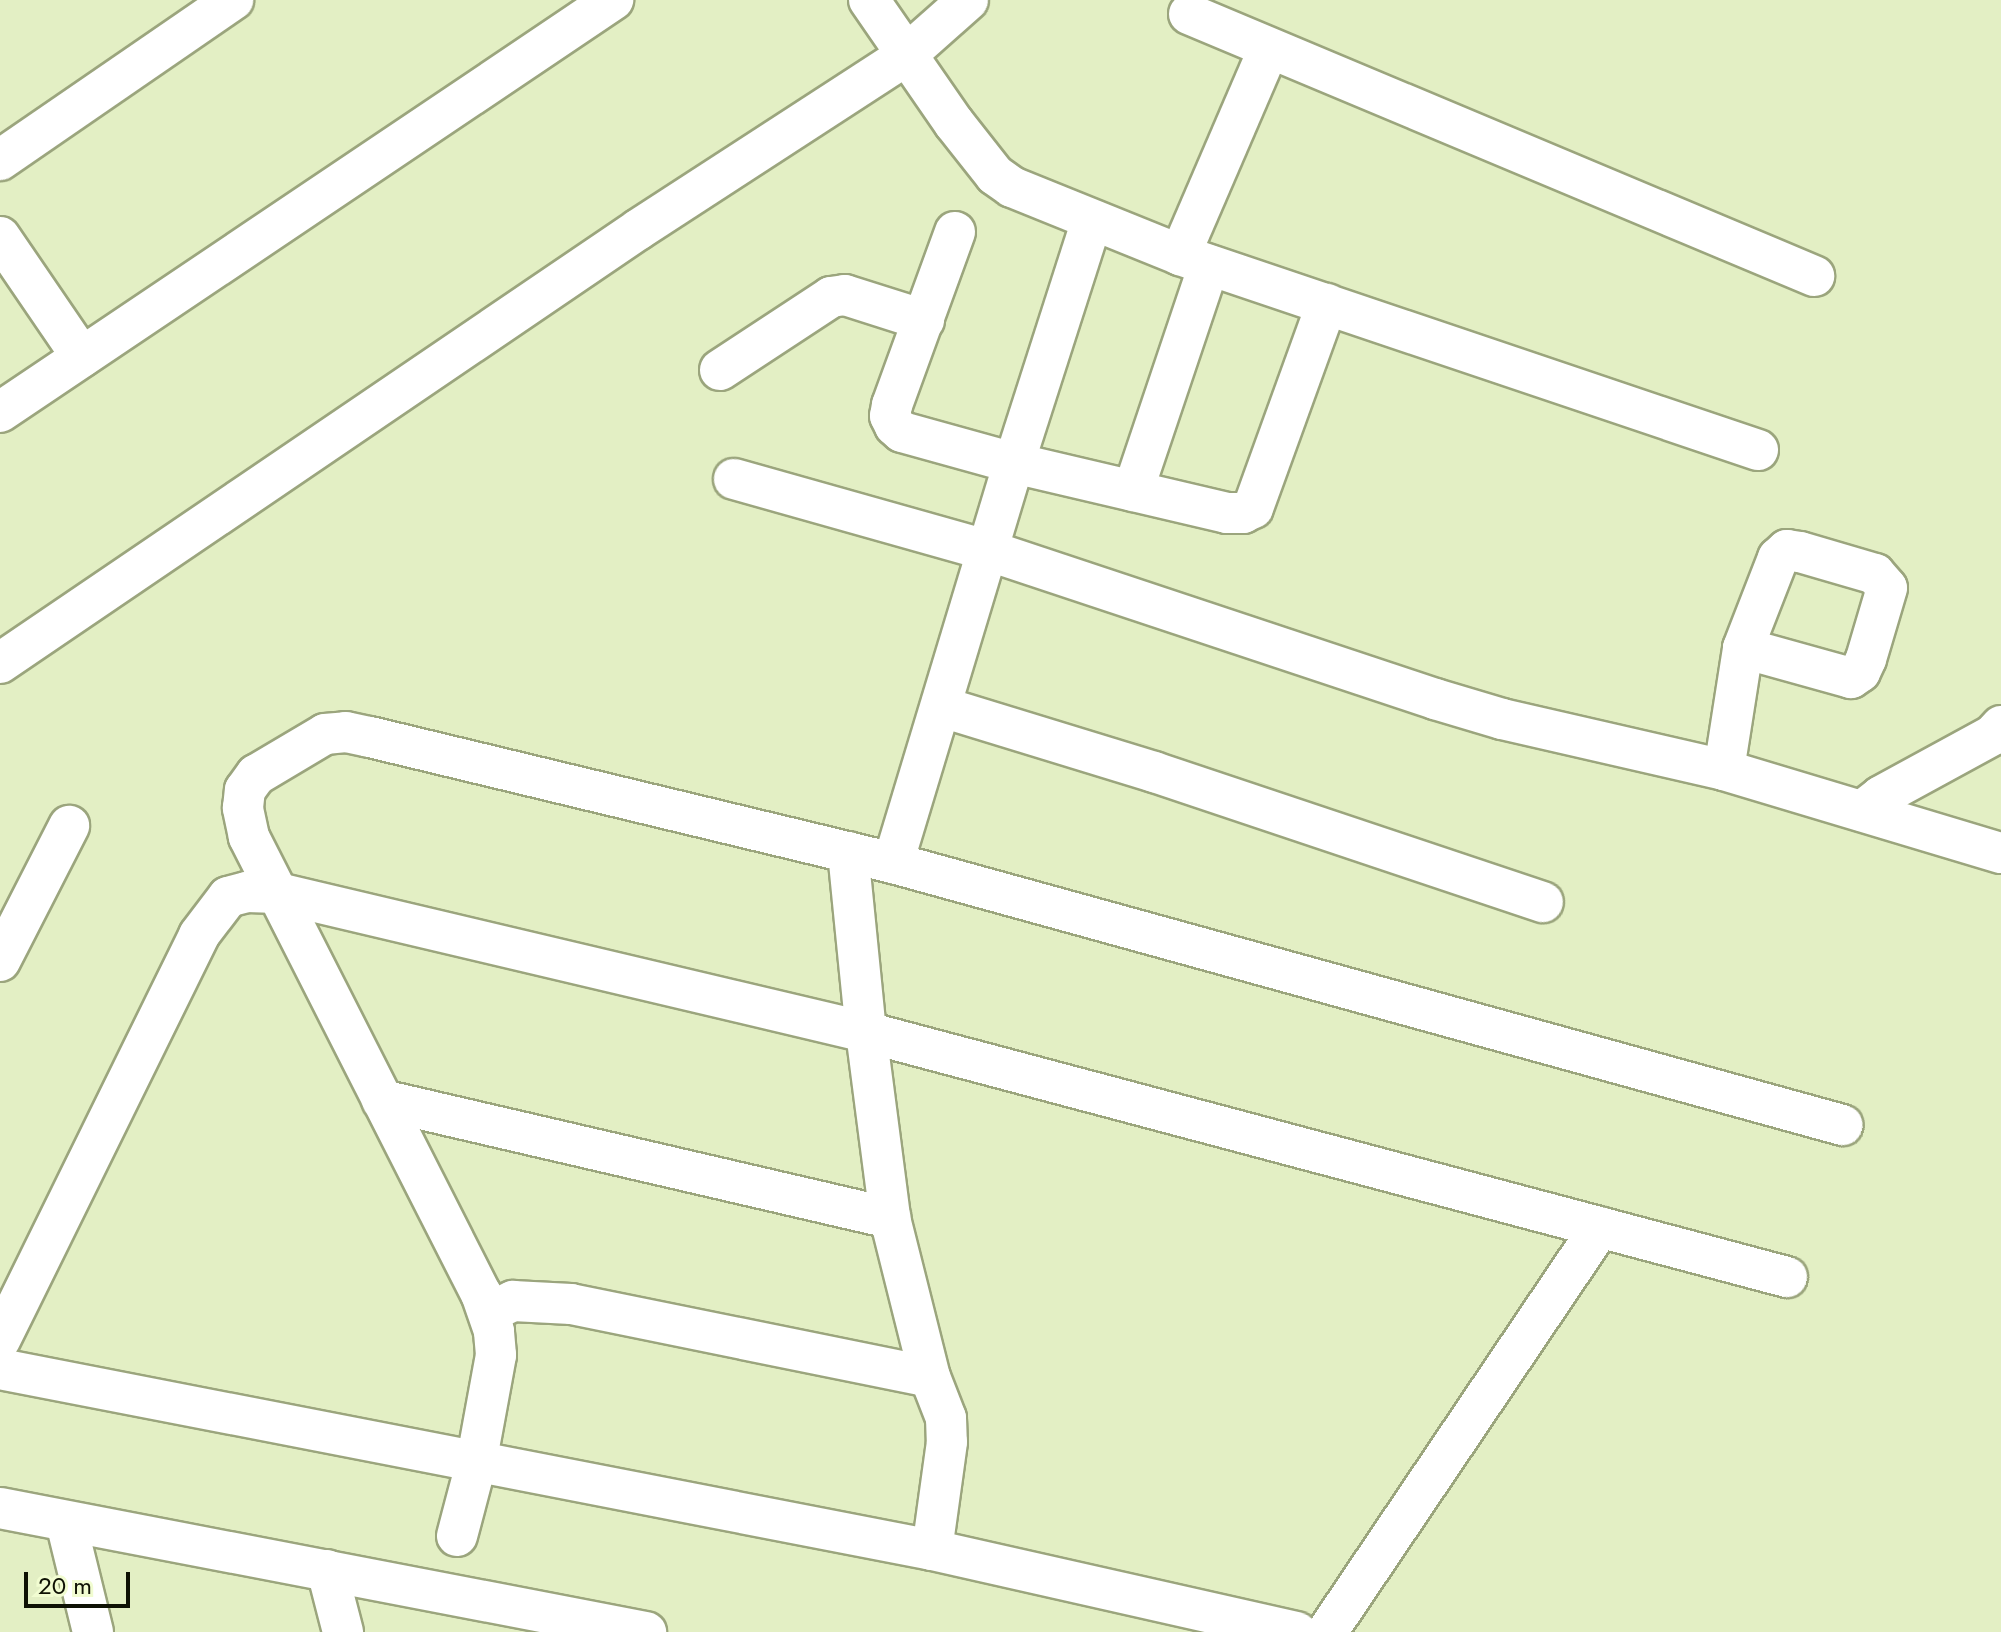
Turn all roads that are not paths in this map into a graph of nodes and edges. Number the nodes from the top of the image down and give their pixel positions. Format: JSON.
{"nodes":[{"id":1,"x":233,"y":0,"type":"edge"},
{"id":2,"x":613,"y":0,"type":"edge"},
{"id":3,"x":869,"y":0,"type":"edge"},
{"id":4,"x":968,"y":0,"type":"edge"},
{"id":5,"x":1189,"y":14,"type":"dead end"},
{"id":6,"x":1269,"y":48,"type":"junction"},
{"id":7,"x":905,"y":56,"type":"junction"},
{"id":8,"x":0,"y":160,"type":"edge"},
{"id":9,"x":1092,"y":220,"type":"junction"},
{"id":10,"x":955,"y":232,"type":"dead end"},
{"id":11,"x":0,"y":237,"type":"edge"},
{"id":12,"x":1194,"y":260,"type":"junction"},
{"id":13,"x":1814,"y":276,"type":"dead end"},
{"id":14,"x":1327,"y":304,"type":"junction"},
{"id":15,"x":924,"y":320,"type":"junction"},
{"id":16,"x":82,"y":357,"type":"junction"},
{"id":17,"x":720,"y":370,"type":"dead end"},
{"id":18,"x":0,"y":412,"type":"edge"},
{"id":19,"x":1758,"y":450,"type":"dead end"},
{"id":20,"x":1014,"y":463,"type":"junction"},
{"id":21,"x":734,"y":479,"type":"dead end"},
{"id":22,"x":1133,"y":491,"type":"junction"},
{"id":23,"x":990,"y":551,"type":"junction"},
{"id":24,"x":1743,"y":648,"type":"dead end"},
{"id":25,"x":0,"y":663,"type":"edge"},
{"id":26,"x":942,"y":707,"type":"junction"},
{"id":27,"x":2001,"y":726,"type":"edge"},
{"id":28,"x":1724,"y":770,"type":"junction"},
{"id":29,"x":1862,"y":811,"type":"junction"},
{"id":30,"x":69,"y":826,"type":"dead end"},
{"id":31,"x":848,"y":852,"type":"junction"},
{"id":32,"x":2001,"y":853,"type":"edge"},
{"id":33,"x":893,"y":863,"type":"junction"},
{"id":34,"x":278,"y":893,"type":"junction"},
{"id":35,"x":1543,"y":902,"type":"dead end"},
{"id":36,"x":0,"y":961,"type":"edge"},
{"id":37,"x":866,"y":1032,"type":"junction"},
{"id":38,"x":382,"y":1100,"type":"junction"},
{"id":39,"x":1842,"y":1125,"type":"dead end"},
{"id":40,"x":890,"y":1218,"type":"junction"},
{"id":41,"x":1600,"y":1227,"type":"junction"},
{"id":42,"x":1787,"y":1277,"type":"dead end"},
{"id":43,"x":489,"y":1313,"type":"junction"},
{"id":44,"x":0,"y":1340,"type":"edge"},
{"id":45,"x":0,"y":1369,"type":"edge"},
{"id":46,"x":930,"y":1377,"type":"junction"},
{"id":47,"x":476,"y":1464,"type":"junction"},
{"id":48,"x":0,"y":1508,"type":"edge"},
{"id":49,"x":66,"y":1522,"type":"junction"},
{"id":50,"x":457,"y":1536,"type":"dead end"},
{"id":51,"x":932,"y":1550,"type":"junction"},
{"id":52,"x":327,"y":1570,"type":"junction"},
{"id":53,"x":586,"y":1626,"type":"edge"},
{"id":54,"x":93,"y":1632,"type":"edge"},
{"id":55,"x":343,"y":1632,"type":"edge"},
{"id":56,"x":646,"y":1632,"type":"edge"},
{"id":57,"x":1297,"y":1632,"type":"edge"},
{"id":58,"x":1327,"y":1632,"type":"edge"}],
"edges":[{"from":1,"to":8,"type":"street"},
{"from":2,"to":16,"type":"street"},
{"from":3,"to":7,"type":"street"},
{"from":4,"to":7,"type":"street"},
{"from":5,"to":6,"type":"street"},
{"from":6,"to":12,"type":"street"},
{"from":6,"to":13,"type":"street"},
{"from":7,"to":9,"type":"street"},
{"from":7,"to":25,"type":"street"},
{"from":9,"to":12,"type":"street"},
{"from":9,"to":20,"type":"street"},
{"from":10,"to":15,"type":"street"},
{"from":11,"to":16,"type":"street"},
{"from":12,"to":14,"type":"street"},
{"from":12,"to":22,"type":"street"},
{"from":14,"to":19,"type":"street"},
{"from":14,"to":22,"type":"street"},
{"from":15,"to":17,"type":"street"},
{"from":15,"to":20,"type":"street"},
{"from":16,"to":18,"type":"street"},
{"from":20,"to":22,"type":"street"},
{"from":20,"to":23,"type":"street"},
{"from":21,"to":23,"type":"street"},
{"from":23,"to":26,"type":"street"},
{"from":23,"to":28,"type":"street"},
{"from":24,"to":28,"type":"street"},
{"from":26,"to":33,"type":"street"},
{"from":26,"to":35,"type":"street"},
{"from":27,"to":29,"type":"street"},
{"from":28,"to":29,"type":"street"},
{"from":29,"to":32,"type":"street"},
{"from":30,"to":36,"type":"street"},
{"from":31,"to":33,"type":"street"},
{"from":31,"to":34,"type":"street"},
{"from":31,"to":37,"type":"street"},
{"from":33,"to":39,"type":"street"},
{"from":34,"to":37,"type":"street"},
{"from":34,"to":38,"type":"street"},
{"from":34,"to":44,"type":"street"},
{"from":37,"to":40,"type":"street"},
{"from":37,"to":41,"type":"street"},
{"from":38,"to":40,"type":"street"},
{"from":38,"to":43,"type":"street"},
{"from":40,"to":46,"type":"street"},
{"from":41,"to":42,"type":"street"},
{"from":41,"to":58,"type":"street"},
{"from":43,"to":46,"type":"street"},
{"from":43,"to":47,"type":"street"},
{"from":45,"to":47,"type":"street"},
{"from":46,"to":51,"type":"street"},
{"from":47,"to":50,"type":"street"},
{"from":47,"to":51,"type":"street"},
{"from":48,"to":49,"type":"street"},
{"from":49,"to":52,"type":"street"},
{"from":49,"to":54,"type":"street"},
{"from":51,"to":57,"type":"street"},
{"from":52,"to":53,"type":"street"},
{"from":52,"to":55,"type":"street"},
{"from":53,"to":56,"type":"street"}]}
